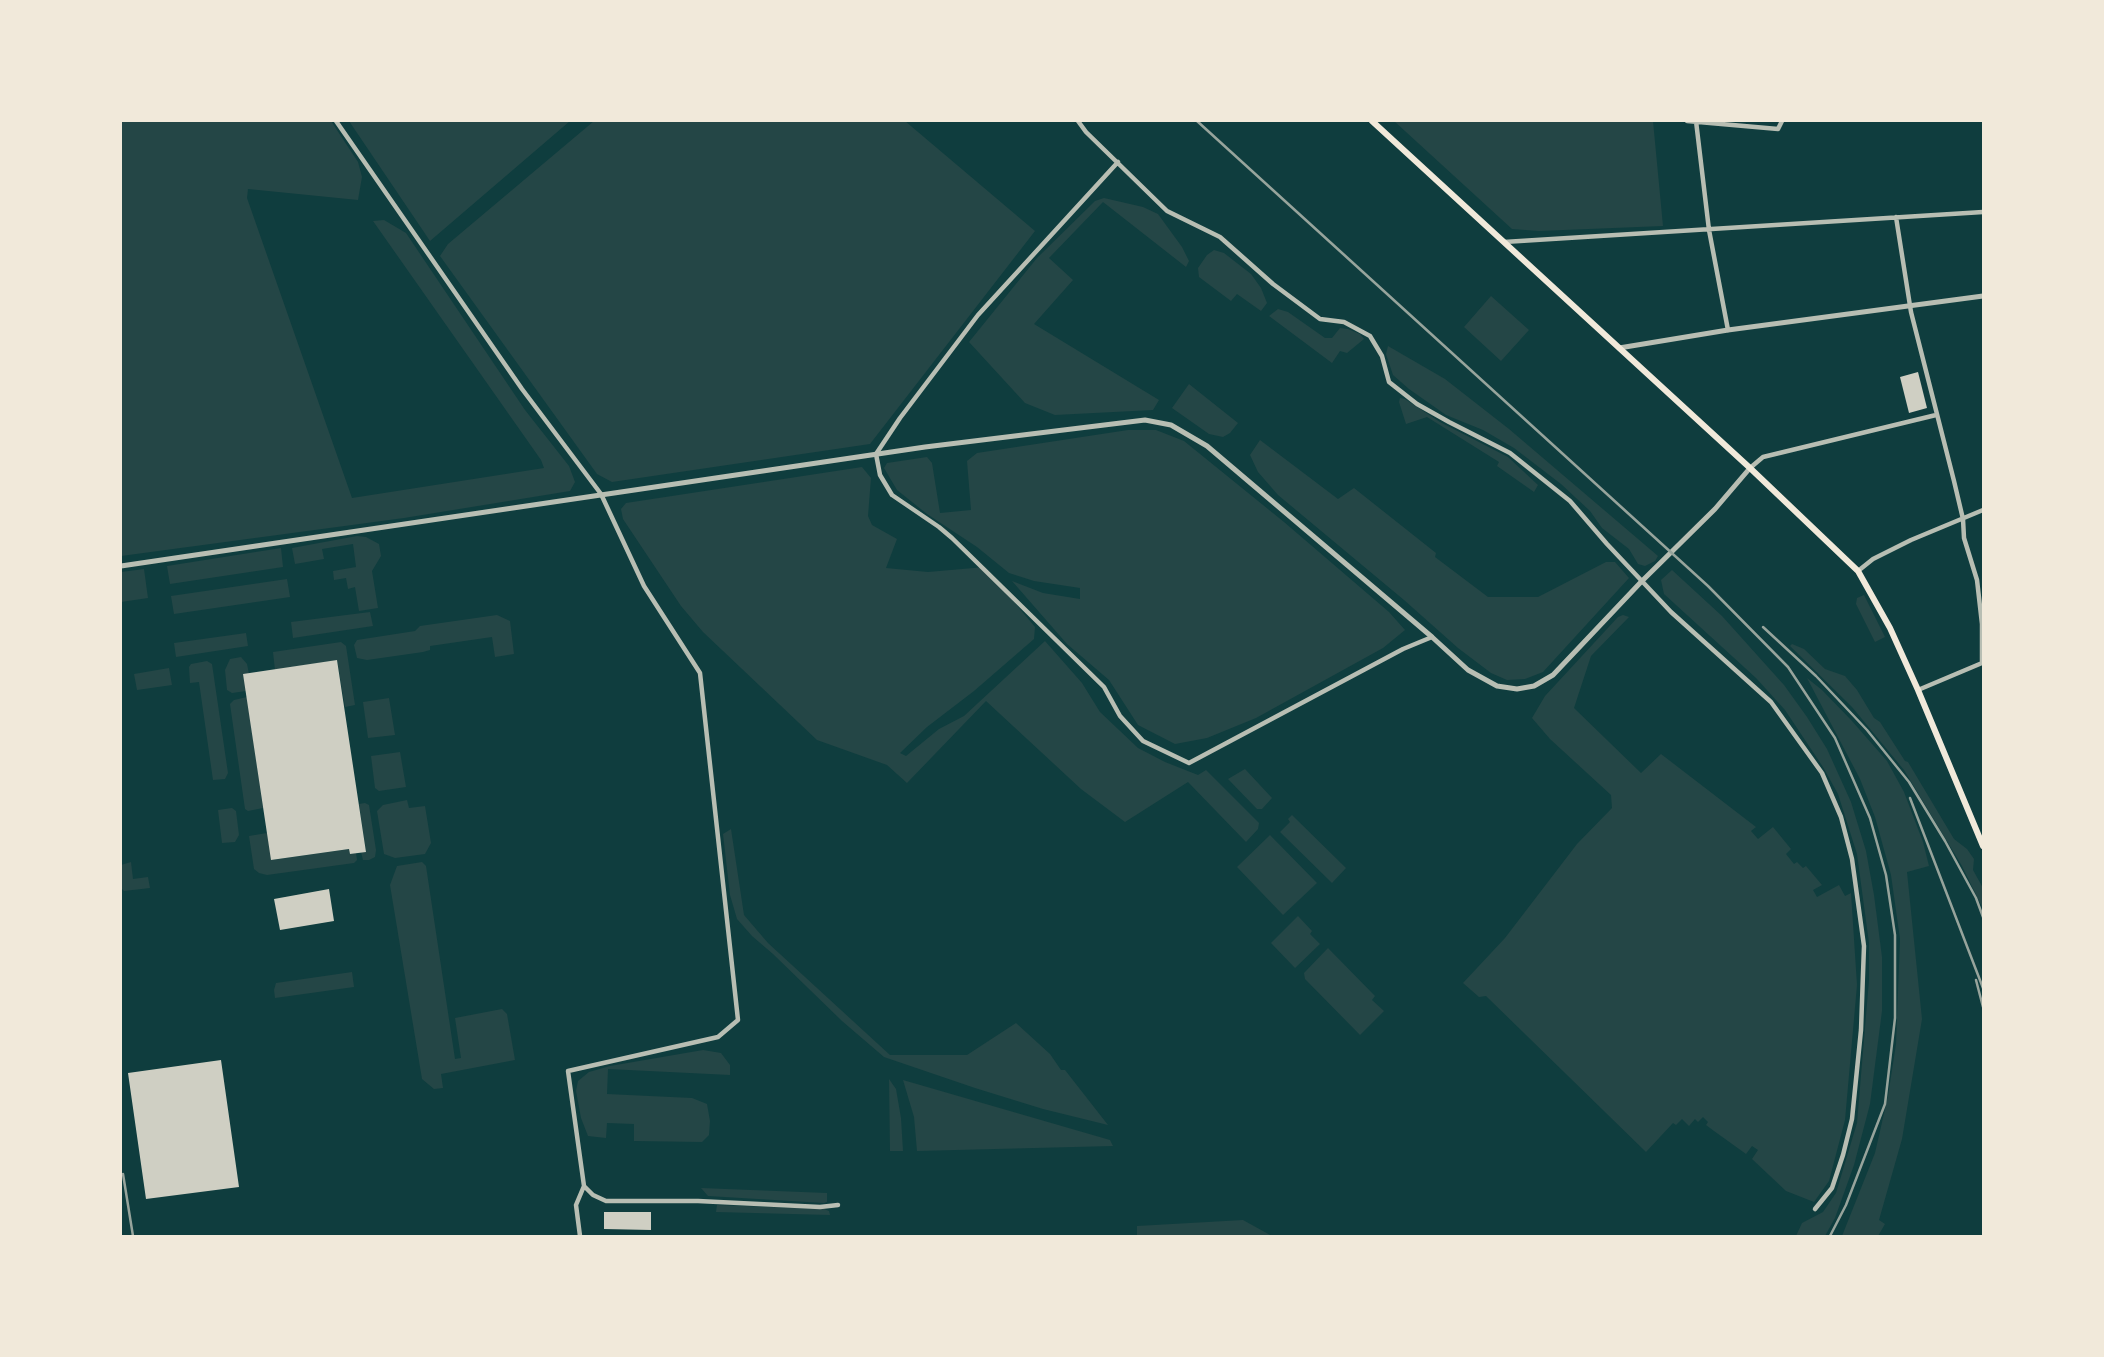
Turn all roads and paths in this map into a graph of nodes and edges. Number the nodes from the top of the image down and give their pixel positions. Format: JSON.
{"nodes":[{"id":1,"x":336,"y":121,"type":"edge"},
{"id":2,"x":1078,"y":121,"type":"edge"},
{"id":3,"x":1373,"y":121,"type":"edge"},
{"id":4,"x":1687,"y":121,"type":"edge"},
{"id":5,"x":1696,"y":121,"type":"edge"},
{"id":6,"x":1782,"y":121,"type":"edge"},
{"id":7,"x":1118,"y":162,"type":"junction"},
{"id":8,"x":1983,"y":212,"type":"edge"},
{"id":9,"x":1896,"y":217,"type":"junction"},
{"id":10,"x":1709,"y":229,"type":"junction"},
{"id":11,"x":1504,"y":242,"type":"junction"},
{"id":12,"x":1983,"y":296,"type":"edge"},
{"id":13,"x":1910,"y":306,"type":"junction"},
{"id":14,"x":1728,"y":330,"type":"junction"},
{"id":15,"x":1619,"y":348,"type":"junction"},
{"id":16,"x":1936,"y":415,"type":"junction"},
{"id":17,"x":876,"y":454,"type":"junction"},
{"id":18,"x":1750,"y":467,"type":"junction"},
{"id":19,"x":601,"y":494,"type":"junction"},
{"id":20,"x":1983,"y":510,"type":"edge"},
{"id":21,"x":1963,"y":519,"type":"junction"},
{"id":22,"x":121,"y":566,"type":"edge"},
{"id":23,"x":1858,"y":571,"type":"junction"},
{"id":24,"x":1641,"y":582,"type":"junction"},
{"id":25,"x":1432,"y":637,"type":"junction"},
{"id":26,"x":1983,"y":663,"type":"edge"},
{"id":27,"x":1918,"y":690,"type":"junction"},
{"id":28,"x":1983,"y":846,"type":"edge"},
{"id":29,"x":584,"y":1186,"type":"junction"},
{"id":30,"x":838,"y":1205,"type":"dead end"},
{"id":31,"x":1815,"y":1209,"type":"dead end"},
{"id":32,"x":580,"y":1236,"type":"edge"}],
"edges":[{"from":1,"to":19,"type":"street"},
{"from":2,"to":7,"type":"street"},
{"from":3,"to":11,"type":"main road"},
{"from":4,"to":5,"type":"street"},
{"from":5,"to":6,"type":"street"},
{"from":5,"to":10,"type":"street"},
{"from":7,"to":17,"type":"street"},
{"from":7,"to":24,"type":"street"},
{"from":8,"to":9,"type":"street"},
{"from":9,"to":10,"type":"street"},
{"from":9,"to":13,"type":"street"},
{"from":10,"to":11,"type":"street"},
{"from":10,"to":14,"type":"street"},
{"from":11,"to":15,"type":"main road"},
{"from":12,"to":13,"type":"street"},
{"from":13,"to":14,"type":"street"},
{"from":13,"to":16,"type":"street"},
{"from":14,"to":15,"type":"street"},
{"from":15,"to":18,"type":"main road"},
{"from":16,"to":18,"type":"street"},
{"from":16,"to":21,"type":"street"},
{"from":17,"to":19,"type":"street"},
{"from":17,"to":25,"type":"street"},
{"from":17,"to":25,"type":"street"},
{"from":18,"to":23,"type":"main road"},
{"from":18,"to":24,"type":"street"},
{"from":19,"to":22,"type":"street"},
{"from":19,"to":29,"type":"street"},
{"from":20,"to":21,"type":"street"},
{"from":21,"to":23,"type":"street"},
{"from":21,"to":26,"type":"street"},
{"from":23,"to":27,"type":"main road"},
{"from":24,"to":25,"type":"street"},
{"from":24,"to":31,"type":"street"},
{"from":26,"to":27,"type":"street"},
{"from":27,"to":28,"type":"main road"},
{"from":29,"to":30,"type":"street"},
{"from":29,"to":32,"type":"street"}]}
